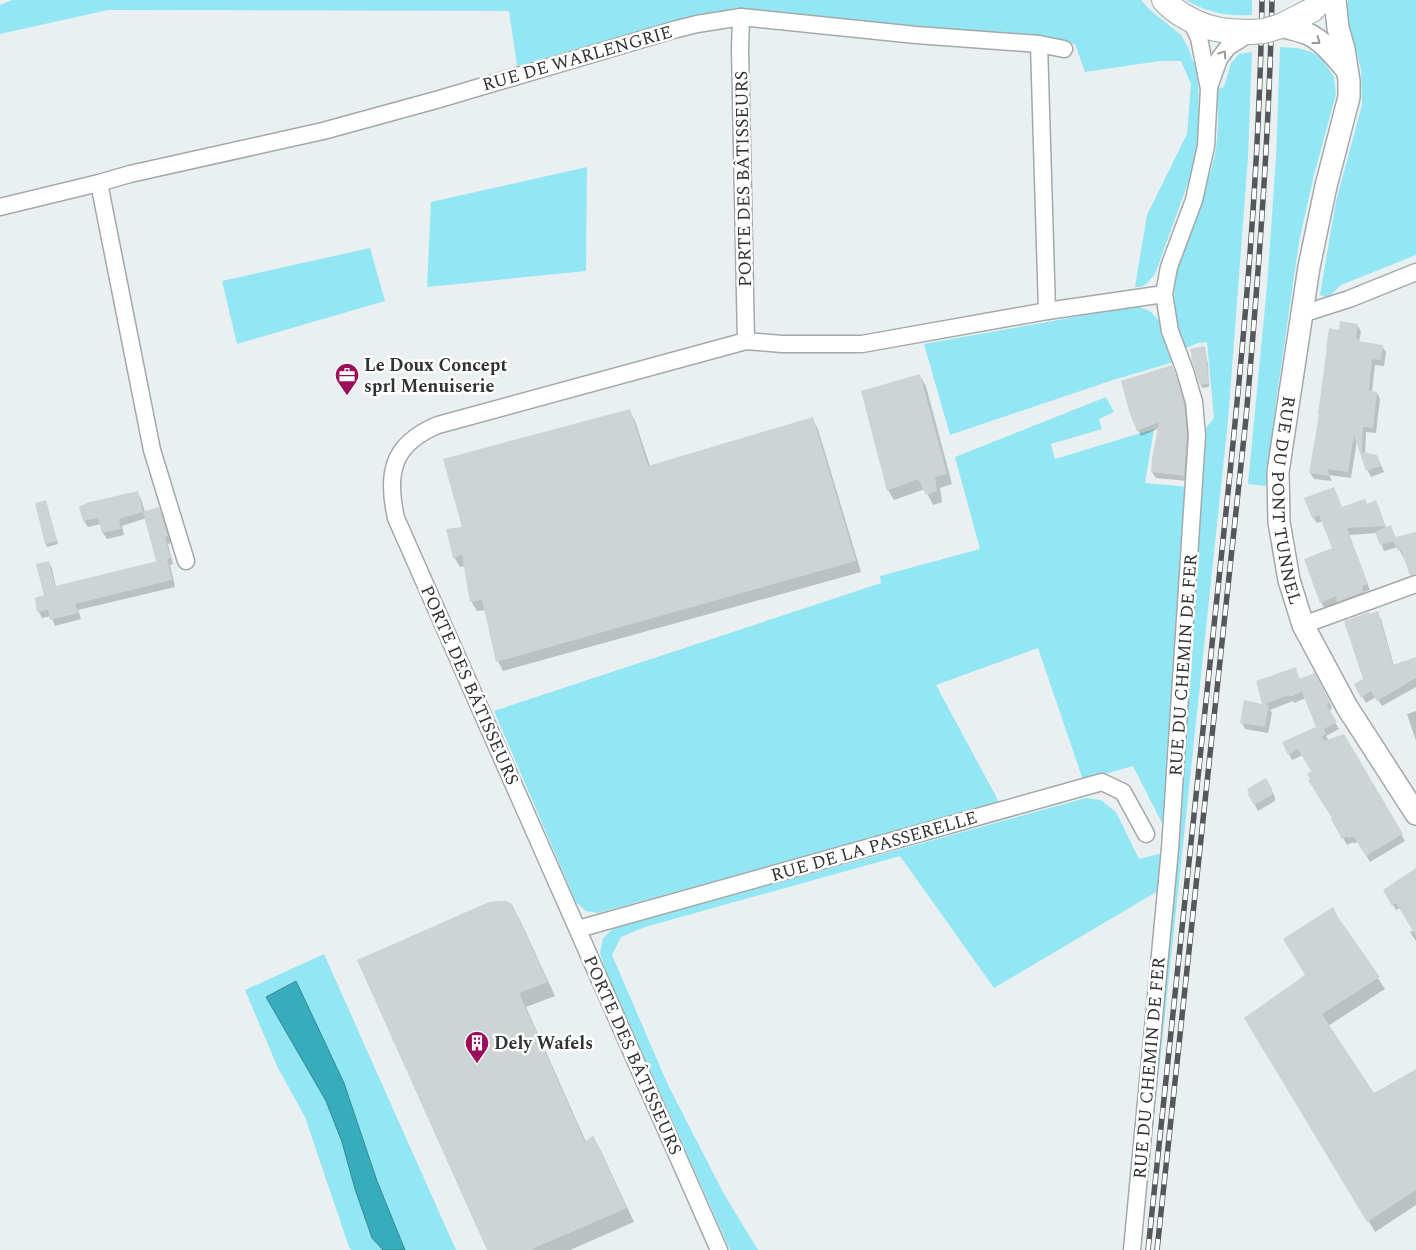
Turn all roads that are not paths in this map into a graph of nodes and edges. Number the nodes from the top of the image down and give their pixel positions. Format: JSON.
{"nodes":[{"id":1,"x":1164,"y":0,"type":"edge"},
{"id":2,"x":1322,"y":0,"type":"edge"},
{"id":3,"x":1335,"y":0,"type":"edge"},
{"id":4,"x":741,"y":18,"type":"junction"},
{"id":5,"x":1190,"y":19,"type":"junction"},
{"id":6,"x":1280,"y":26,"type":"junction"},
{"id":7,"x":1252,"y":32,"type":"junction"},
{"id":8,"x":1039,"y":44,"type":"junction"},
{"id":9,"x":1064,"y":49,"type":"dead end"},
{"id":10,"x":1346,"y":69,"type":"junction"},
{"id":11,"x":1209,"y":89,"type":"junction"},
{"id":12,"x":99,"y":184,"type":"junction"},
{"id":13,"x":0,"y":207,"type":"edge"},
{"id":14,"x":1416,"y":272,"type":"edge"},
{"id":15,"x":1164,"y":294,"type":"junction"},
{"id":16,"x":1047,"y":311,"type":"junction"},
{"id":17,"x":1302,"y":314,"type":"junction"},
{"id":18,"x":746,"y":341,"type":"junction"},
{"id":19,"x":186,"y":560,"type":"dead end"},
{"id":20,"x":1416,"y":584,"type":"edge"},
{"id":21,"x":1304,"y":625,"type":"junction"},
{"id":22,"x":1414,"y":806,"type":"edge"},
{"id":23,"x":1146,"y":834,"type":"dead end"},
{"id":24,"x":578,"y":929,"type":"junction"},
{"id":25,"x":718,"y":1250,"type":"edge"},
{"id":26,"x":1132,"y":1250,"type":"edge"}],
"edges":[{"from":1,"to":5,"type":"highway"},
{"from":2,"to":6,"type":"highway"},
{"from":3,"to":10,"type":"main road","name":"RUE DU PONT TUNNEL"},
{"from":4,"to":8,"type":"street","name":"RUE DE WARLENGRIE"},
{"from":4,"to":12,"type":"street","name":"RUE DE WARLENGRIE"},
{"from":4,"to":18,"type":"street","name":"PORTE DES BÂTISSEURS"},
{"from":5,"to":7,"type":"highway"},
{"from":5,"to":11,"type":"street","name":"RUE DU CHEMIN DE FER"},
{"from":6,"to":7,"type":"highway","bridge":true},
{"from":6,"to":10,"type":"main road","one_way":true},
{"from":11,"to":7,"type":"street","name":"RUE DU CHEMIN DE FER","one_way":true},
{"from":8,"to":9,"type":"street","name":"RUE DE WARLENGRIE"},
{"from":8,"to":16,"type":"street"},
{"from":10,"to":17,"type":"main road","name":"RUE DU PONT TUNNEL"},
{"from":11,"to":15,"type":"street","name":"RUE DU CHEMIN DE FER"},
{"from":12,"to":13,"type":"street","name":"RUE DE WARLENGRIE"},
{"from":12,"to":19,"type":"street"},
{"from":14,"to":17,"type":"street"},
{"from":15,"to":16,"type":"street","name":"PORTE DES BÂTISSEURS"},
{"from":15,"to":26,"type":"street","name":"RUE DU CHEMIN DE FER"},
{"from":16,"to":18,"type":"street","name":"PORTE DES BÂTISSEURS"},
{"from":17,"to":21,"type":"main road","name":"RUE DU PONT TUNNEL"},
{"from":18,"to":24,"type":"street","name":"PORTE DES BÂTISSEURS"},
{"from":20,"to":21,"type":"street"},
{"from":21,"to":22,"type":"main road","name":"RUE DU PONT TUNNEL"},
{"from":23,"to":24,"type":"street","name":"RUE DE LA PASSERELLE"},
{"from":24,"to":25,"type":"street","name":"PORTE DES BÂTISSEURS"}]}
